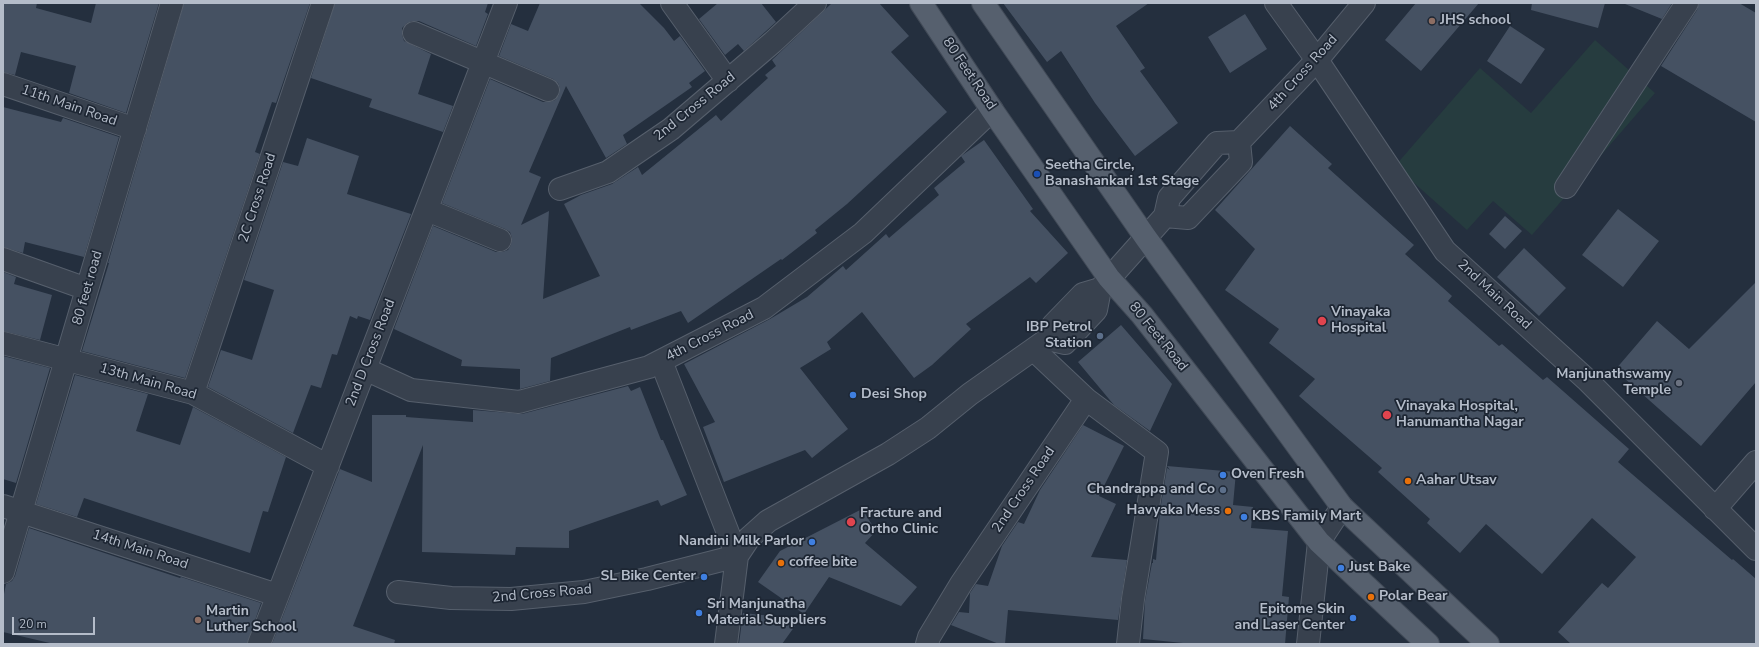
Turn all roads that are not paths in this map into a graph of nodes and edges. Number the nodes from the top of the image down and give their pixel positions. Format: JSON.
{"nodes":[{"id":1,"x":172,"y":3,"type":"edge"},
{"id":2,"x":323,"y":3,"type":"edge"},
{"id":3,"x":506,"y":3,"type":"edge"},
{"id":4,"x":672,"y":3,"type":"edge"},
{"id":5,"x":815,"y":3,"type":"edge"},
{"id":6,"x":921,"y":3,"type":"edge"},
{"id":7,"x":983,"y":3,"type":"edge"},
{"id":8,"x":1276,"y":3,"type":"edge"},
{"id":9,"x":1364,"y":3,"type":"edge"},
{"id":10,"x":1687,"y":3,"type":"edge"},
{"id":11,"x":414,"y":33,"type":"dead end"},
{"id":12,"x":1317,"y":60,"type":"junction"},
{"id":13,"x":483,"y":62,"type":"junction"},
{"id":14,"x":728,"y":80,"type":"junction"},
{"id":15,"x":3,"y":84,"type":"edge"},
{"id":16,"x":548,"y":90,"type":"dead end"},
{"id":17,"x":992,"y":110,"type":"junction"},
{"id":18,"x":135,"y":129,"type":"junction"},
{"id":19,"x":1239,"y":142,"type":"junction"},
{"id":20,"x":1566,"y":187,"type":"dead end"},
{"id":21,"x":560,"y":189,"type":"dead end"},
{"id":22,"x":427,"y":210,"type":"junction"},
{"id":23,"x":1165,"y":216,"type":"junction"},
{"id":24,"x":1146,"y":238,"type":"junction"},
{"id":25,"x":500,"y":240,"type":"dead end"},
{"id":26,"x":3,"y":258,"type":"edge"},
{"id":27,"x":1105,"y":284,"type":"junction"},
{"id":28,"x":87,"y":289,"type":"junction"},
{"id":29,"x":3,"y":343,"type":"edge"},
{"id":30,"x":1041,"y":345,"type":"junction"},
{"id":31,"x":66,"y":360,"type":"junction"},
{"id":32,"x":661,"y":361,"type":"junction"},
{"id":33,"x":365,"y":368,"type":"junction"},
{"id":34,"x":193,"y":393,"type":"junction"},
{"id":35,"x":1086,"y":399,"type":"junction"},
{"id":36,"x":1756,"y":462,"type":"edge"},
{"id":37,"x":328,"y":466,"type":"junction"},
{"id":38,"x":1342,"y":507,"type":"junction"},
{"id":39,"x":12,"y":509,"type":"edge"},
{"id":40,"x":1715,"y":509,"type":"junction"},
{"id":41,"x":1319,"y":542,"type":"junction"},
{"id":42,"x":1756,"y":549,"type":"edge"},
{"id":43,"x":737,"y":556,"type":"junction"},
{"id":44,"x":3,"y":572,"type":"edge"},
{"id":45,"x":398,"y":592,"type":"dead end"},
{"id":46,"x":277,"y":595,"type":"junction"},
{"id":47,"x":259,"y":644,"type":"edge"},
{"id":48,"x":726,"y":644,"type":"edge"},
{"id":49,"x":927,"y":644,"type":"edge"},
{"id":50,"x":1128,"y":644,"type":"edge"},
{"id":51,"x":1308,"y":644,"type":"edge"},
{"id":52,"x":1428,"y":644,"type":"edge"},
{"id":53,"x":1488,"y":644,"type":"edge"}],
"edges":[{"from":1,"to":18,"type":"street","name":"80 feet road"},
{"from":2,"to":34,"type":"street","name":"2C Cross Road"},
{"from":3,"to":13,"type":"street","name":"2nd D Cross Road"},
{"from":4,"to":14,"type":"street"},
{"from":5,"to":14,"type":"street","name":"2nd Cross Road"},
{"from":6,"to":17,"type":"main road","name":"80 Feet Road"},
{"from":7,"to":24,"type":"main road"},
{"from":8,"to":12,"type":"street","name":"2nd Main Road"},
{"from":9,"to":12,"type":"street","name":"4th Cross Road"},
{"from":10,"to":20,"type":"street"},
{"from":11,"to":13,"type":"street"},
{"from":12,"to":19,"type":"street","name":"4th Cross Road"},
{"from":12,"to":40,"type":"street","name":"2nd Main Road"},
{"from":13,"to":16,"type":"street"},
{"from":13,"to":22,"type":"street","name":"2nd D Cross Road"},
{"from":14,"to":21,"type":"street","name":"2nd Cross Road"},
{"from":15,"to":18,"type":"street","name":"11th Main Road"},
{"from":17,"to":27,"type":"main road","name":"80 Feet Road"},
{"from":17,"to":32,"type":"street","name":"4th Cross Road"},
{"from":18,"to":28,"type":"street","name":"80 feet road"},
{"from":19,"to":23,"type":"street"},
{"from":19,"to":23,"type":"street"},
{"from":22,"to":25,"type":"street"},
{"from":22,"to":33,"type":"street","name":"2nd D Cross Road"},
{"from":23,"to":24,"type":"street"},
{"from":24,"to":27,"type":"street"},
{"from":24,"to":38,"type":"main road"},
{"from":26,"to":28,"type":"street"},
{"from":27,"to":30,"type":"street"},
{"from":27,"to":41,"type":"main road","name":"80 Feet Road"},
{"from":28,"to":31,"type":"street","name":"80 feet road"},
{"from":29,"to":31,"type":"street","name":"13th Main Road"},
{"from":30,"to":35,"type":"street"},
{"from":30,"to":43,"type":"street"},
{"from":31,"to":34,"type":"street","name":"13th Main Road"},
{"from":31,"to":39,"type":"street","name":"80 feet road"},
{"from":32,"to":33,"type":"street","name":"4th Cross Road"},
{"from":32,"to":43,"type":"street"},
{"from":33,"to":37,"type":"street","name":"2nd D Cross Road"},
{"from":34,"to":37,"type":"street","name":"13th Main Road"},
{"from":35,"to":49,"type":"street","name":"2nd Cross Road"},
{"from":35,"to":50,"type":"street"},
{"from":36,"to":40,"type":"street"},
{"from":37,"to":46,"type":"street","name":"2nd D Cross Road"},
{"from":38,"to":41,"type":"street"},
{"from":38,"to":53,"type":"main road"},
{"from":39,"to":44,"type":"street","name":"80 feet road"},
{"from":39,"to":46,"type":"street","name":"14th Main Road"},
{"from":40,"to":42,"type":"street","name":"2nd Main Road"},
{"from":41,"to":51,"type":"street"},
{"from":41,"to":52,"type":"main road","name":"80 Feet Road"},
{"from":43,"to":45,"type":"street","name":"2nd Cross Road"},
{"from":43,"to":48,"type":"street"},
{"from":46,"to":47,"type":"street","name":"2nd D Cross Road"}]}
